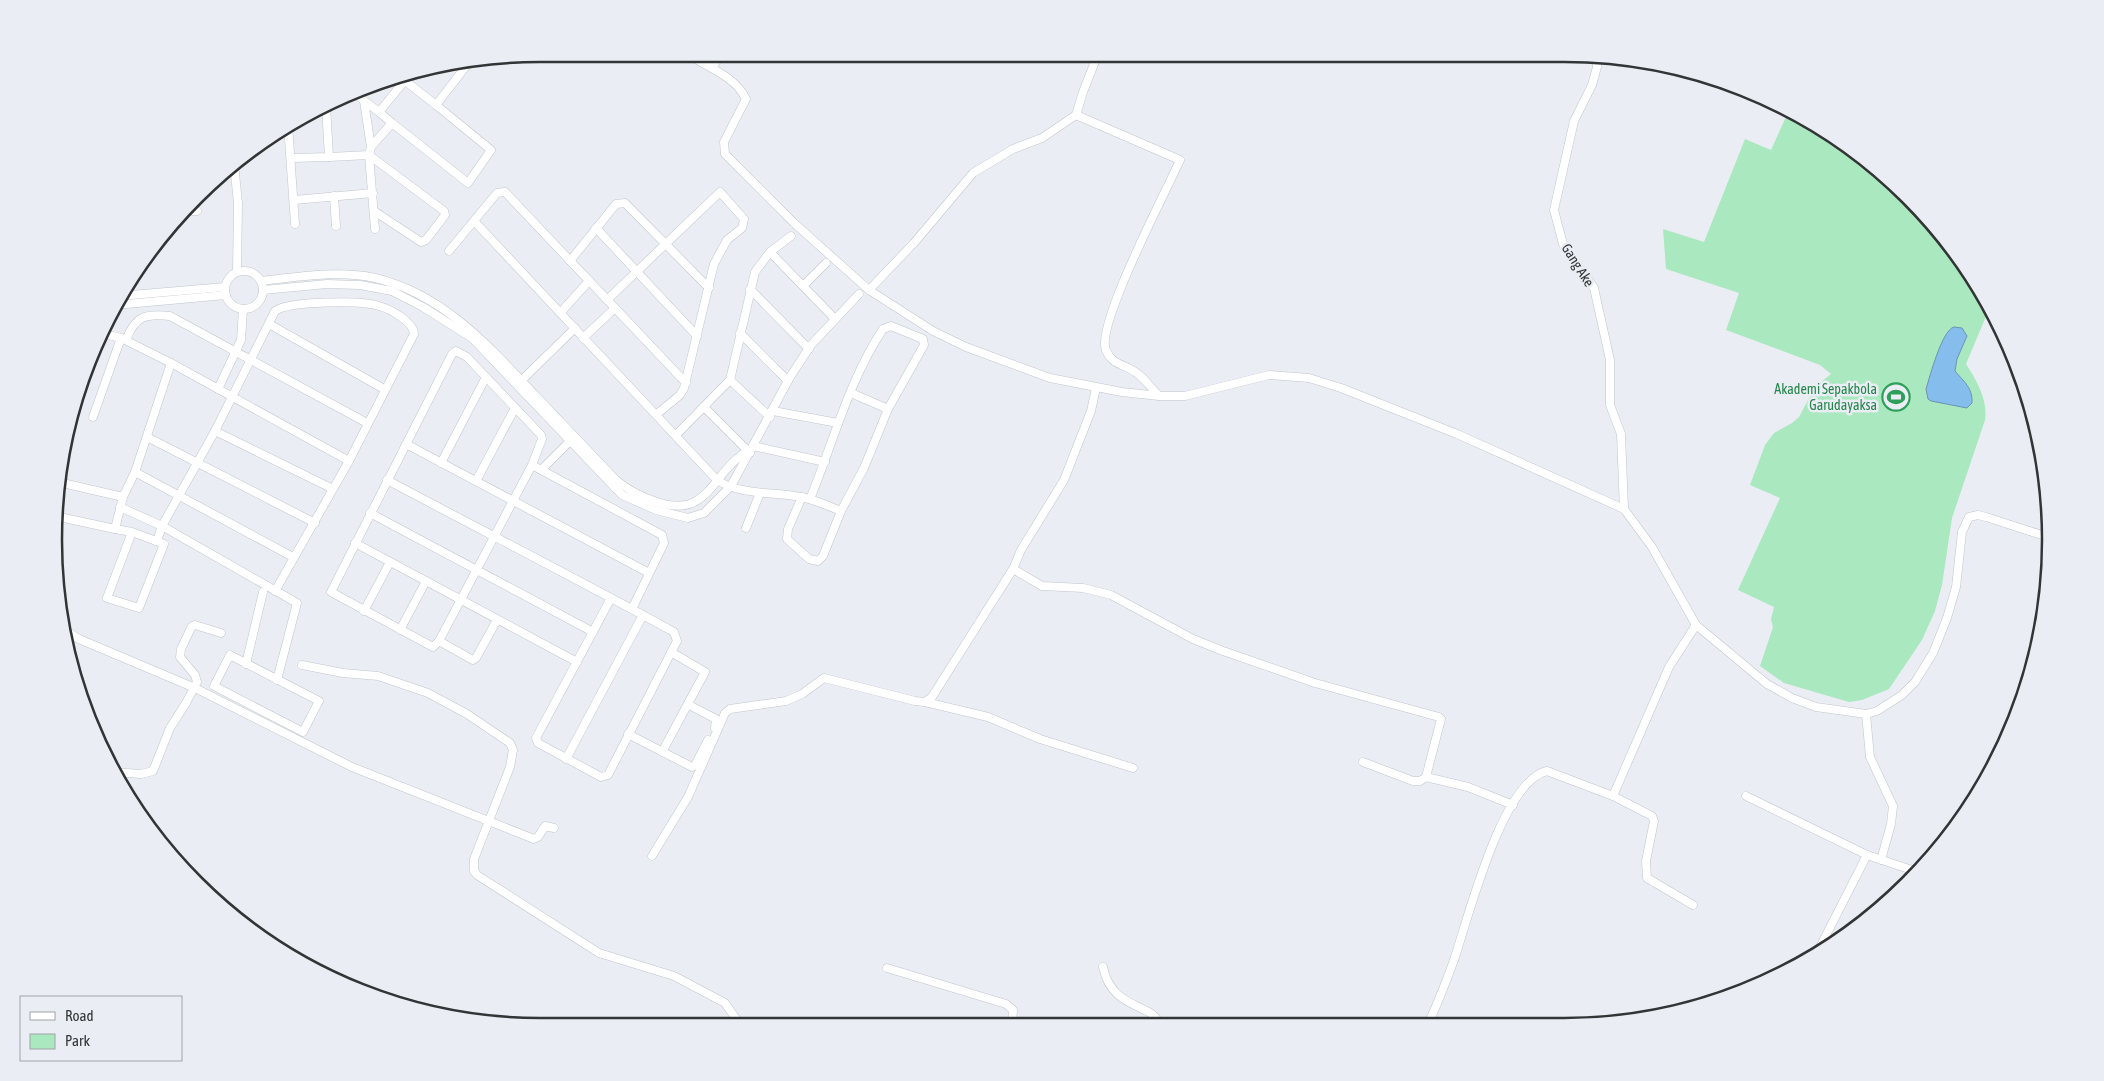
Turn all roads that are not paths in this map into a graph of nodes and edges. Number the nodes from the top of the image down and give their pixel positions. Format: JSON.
{"nodes":[{"id":1,"x":703,"y":63,"type":"edge"},
{"id":2,"x":715,"y":63,"type":"edge"},
{"id":3,"x":1094,"y":63,"type":"edge"},
{"id":4,"x":1597,"y":64,"type":"edge"},
{"id":5,"x":712,"y":68,"type":"junction"},
{"id":6,"x":464,"y":69,"type":"edge"},
{"id":7,"x":407,"y":82,"type":"edge"},
{"id":8,"x":397,"y":85,"type":"edge"},
{"id":9,"x":360,"y":98,"type":"edge"},
{"id":10,"x":364,"y":101,"type":"junction"},
{"id":11,"x":436,"y":105,"type":"junction"},
{"id":12,"x":379,"y":112,"type":"junction"},
{"id":13,"x":326,"y":113,"type":"edge"},
{"id":14,"x":1076,"y":114,"type":"junction"},
{"id":15,"x":392,"y":123,"type":"junction"},
{"id":16,"x":289,"y":134,"type":"edge"},
{"id":17,"x":370,"y":151,"type":"junction"},
{"id":18,"x":329,"y":157,"type":"junction"},
{"id":19,"x":292,"y":158,"type":"junction"},
{"id":20,"x":235,"y":173,"type":"edge"},
{"id":21,"x":373,"y":193,"type":"junction"},
{"id":22,"x":334,"y":196,"type":"junction"},
{"id":23,"x":294,"y":200,"type":"junction"},
{"id":24,"x":374,"y":211,"type":"junction"},
{"id":25,"x":475,"y":222,"type":"junction"},
{"id":26,"x":295,"y":224,"type":"dead end"},
{"id":27,"x":336,"y":226,"type":"dead end"},
{"id":28,"x":596,"y":228,"type":"junction"},
{"id":29,"x":375,"y":229,"type":"dead end"},
{"id":30,"x":790,"y":236,"type":"dead end"},
{"id":31,"x":666,"y":245,"type":"junction"},
{"id":32,"x":449,"y":251,"type":"dead end"},
{"id":33,"x":770,"y":252,"type":"junction"},
{"id":34,"x":570,"y":261,"type":"junction"},
{"id":35,"x":826,"y":263,"type":"dead end"},
{"id":36,"x":237,"y":272,"type":"junction"},
{"id":37,"x":635,"y":272,"type":"junction"},
{"id":38,"x":261,"y":281,"type":"junction"},
{"id":39,"x":588,"y":281,"type":"junction"},
{"id":40,"x":803,"y":286,"type":"junction"},
{"id":41,"x":709,"y":288,"type":"junction"},
{"id":42,"x":750,"y":289,"type":"junction"},
{"id":43,"x":263,"y":290,"type":"junction"},
{"id":44,"x":869,"y":290,"type":"junction"},
{"id":45,"x":225,"y":291,"type":"junction"},
{"id":46,"x":858,"y":294,"type":"dead end"},
{"id":47,"x":130,"y":296,"type":"edge"},
{"id":48,"x":607,"y":300,"type":"junction"},
{"id":49,"x":126,"y":304,"type":"edge"},
{"id":50,"x":243,"y":309,"type":"junction"},
{"id":51,"x":614,"y":309,"type":"junction"},
{"id":52,"x":561,"y":312,"type":"junction"},
{"id":53,"x":835,"y":319,"type":"junction"},
{"id":54,"x":269,"y":324,"type":"junction"},
{"id":55,"x":575,"y":328,"type":"junction"},
{"id":56,"x":740,"y":334,"type":"junction"},
{"id":57,"x":109,"y":335,"type":"edge"},
{"id":58,"x":697,"y":336,"type":"junction"},
{"id":59,"x":584,"y":338,"type":"junction"},
{"id":60,"x":123,"y":339,"type":"junction"},
{"id":61,"x":809,"y":349,"type":"junction"},
{"id":62,"x":236,"y":353,"type":"junction"},
{"id":63,"x":251,"y":359,"type":"junction"},
{"id":64,"x":171,"y":363,"type":"junction"},
{"id":65,"x":486,"y":377,"type":"junction"},
{"id":66,"x":522,"y":380,"type":"junction"},
{"id":67,"x":730,"y":380,"type":"junction"},
{"id":68,"x":788,"y":381,"type":"junction"},
{"id":69,"x":686,"y":383,"type":"junction"},
{"id":70,"x":218,"y":388,"type":"junction"},
{"id":71,"x":1096,"y":388,"type":"junction"},
{"id":72,"x":384,"y":389,"type":"junction"},
{"id":73,"x":851,"y":393,"type":"junction"},
{"id":74,"x":232,"y":396,"type":"junction"},
{"id":75,"x":1159,"y":396,"type":"junction"},
{"id":76,"x":704,"y":407,"type":"junction"},
{"id":77,"x":515,"y":408,"type":"junction"},
{"id":78,"x":888,"y":409,"type":"junction"},
{"id":79,"x":657,"y":414,"type":"junction"},
{"id":80,"x":771,"y":414,"type":"junction"},
{"id":81,"x":93,"y":417,"type":"dead end"},
{"id":82,"x":367,"y":422,"type":"junction"},
{"id":83,"x":838,"y":423,"type":"junction"},
{"id":84,"x":215,"y":431,"type":"junction"},
{"id":85,"x":676,"y":435,"type":"junction"},
{"id":86,"x":146,"y":437,"type":"junction"},
{"id":87,"x":572,"y":439,"type":"junction"},
{"id":88,"x":406,"y":444,"type":"junction"},
{"id":89,"x":750,"y":450,"type":"junction"},
{"id":90,"x":349,"y":461,"type":"junction"},
{"id":91,"x":825,"y":462,"type":"junction"},
{"id":92,"x":197,"y":463,"type":"junction"},
{"id":93,"x":441,"y":463,"type":"junction"},
{"id":94,"x":532,"y":465,"type":"junction"},
{"id":95,"x":541,"y":470,"type":"junction"},
{"id":96,"x":135,"y":472,"type":"junction"},
{"id":97,"x":716,"y":479,"type":"junction"},
{"id":98,"x":387,"y":480,"type":"junction"},
{"id":99,"x":476,"y":481,"type":"junction"},
{"id":100,"x":66,"y":484,"type":"edge"},
{"id":101,"x":731,"y":486,"type":"junction"},
{"id":102,"x":333,"y":489,"type":"junction"},
{"id":103,"x":760,"y":493,"type":"junction"},
{"id":104,"x":180,"y":494,"type":"junction"},
{"id":105,"x":123,"y":497,"type":"junction"},
{"id":106,"x":802,"y":497,"type":"junction"},
{"id":107,"x":810,"y":499,"type":"junction"},
{"id":108,"x":513,"y":501,"type":"junction"},
{"id":109,"x":120,"y":507,"type":"junction"},
{"id":110,"x":1624,"y":509,"type":"junction"},
{"id":111,"x":841,"y":510,"type":"junction"},
{"id":112,"x":370,"y":513,"type":"junction"},
{"id":113,"x":63,"y":518,"type":"edge"},
{"id":114,"x":315,"y":522,"type":"junction"},
{"id":115,"x":162,"y":526,"type":"junction"},
{"id":116,"x":746,"y":528,"type":"dead end"},
{"id":117,"x":115,"y":529,"type":"junction"},
{"id":118,"x":132,"y":532,"type":"junction"},
{"id":119,"x":2042,"y":535,"type":"edge"},
{"id":120,"x":494,"y":537,"type":"junction"},
{"id":121,"x":157,"y":541,"type":"junction"},
{"id":122,"x":355,"y":543,"type":"junction"},
{"id":123,"x":294,"y":557,"type":"junction"},
{"id":124,"x":390,"y":562,"type":"junction"},
{"id":125,"x":1013,"y":569,"type":"junction"},
{"id":126,"x":477,"y":570,"type":"junction"},
{"id":127,"x":649,"y":573,"type":"junction"},
{"id":128,"x":426,"y":582,"type":"junction"},
{"id":129,"x":275,"y":591,"type":"junction"},
{"id":130,"x":263,"y":592,"type":"dead end"},
{"id":131,"x":611,"y":598,"type":"junction"},
{"id":132,"x":461,"y":600,"type":"junction"},
{"id":133,"x":632,"y":609,"type":"junction"},
{"id":134,"x":364,"y":611,"type":"junction"},
{"id":135,"x":643,"y":615,"type":"junction"},
{"id":136,"x":496,"y":620,"type":"junction"},
{"id":137,"x":1696,"y":624,"type":"junction"},
{"id":138,"x":400,"y":630,"type":"junction"},
{"id":139,"x":592,"y":632,"type":"junction"},
{"id":140,"x":222,"y":633,"type":"dead end"},
{"id":141,"x":72,"y":635,"type":"edge"},
{"id":142,"x":439,"y":642,"type":"junction"},
{"id":143,"x":671,"y":652,"type":"junction"},
{"id":144,"x":576,"y":662,"type":"junction"},
{"id":145,"x":246,"y":664,"type":"junction"},
{"id":146,"x":302,"y":665,"type":"dead end"},
{"id":147,"x":277,"y":680,"type":"junction"},
{"id":148,"x":195,"y":688,"type":"junction"},
{"id":149,"x":925,"y":702,"type":"junction"},
{"id":150,"x":689,"y":704,"type":"junction"},
{"id":151,"x":1866,"y":714,"type":"junction"},
{"id":152,"x":628,"y":734,"type":"junction"},
{"id":153,"x":662,"y":752,"type":"junction"},
{"id":154,"x":566,"y":758,"type":"junction"},
{"id":155,"x":1363,"y":762,"type":"dead end"},
{"id":156,"x":1133,"y":768,"type":"dead end"},
{"id":157,"x":124,"y":773,"type":"edge"},
{"id":158,"x":1426,"y":777,"type":"junction"},
{"id":159,"x":1613,"y":796,"type":"junction"},
{"id":160,"x":1746,"y":796,"type":"dead end"},
{"id":161,"x":1513,"y":805,"type":"junction"},
{"id":162,"x":488,"y":819,"type":"junction"},
{"id":163,"x":554,"y":828,"type":"dead end"},
{"id":164,"x":1867,"y":855,"type":"junction"},
{"id":165,"x":652,"y":856,"type":"dead end"},
{"id":166,"x":1881,"y":860,"type":"junction"},
{"id":167,"x":1910,"y":869,"type":"edge"},
{"id":168,"x":1693,"y":905,"type":"dead end"},
{"id":169,"x":1823,"y":942,"type":"edge"},
{"id":170,"x":1103,"y":967,"type":"dead end"},
{"id":171,"x":887,"y":968,"type":"dead end"},
{"id":172,"x":736,"y":1018,"type":"edge"},
{"id":173,"x":1012,"y":1018,"type":"edge"},
{"id":174,"x":1156,"y":1018,"type":"edge"},
{"id":175,"x":1430,"y":1018,"type":"edge"}],
"edges":[{"from":1,"to":5,"type":"street"},
{"from":2,"to":5,"type":"street"},
{"from":3,"to":14,"type":"street"},
{"from":4,"to":110,"type":"street","name":"Gang Ake"},
{"from":5,"to":44,"type":"street"},
{"from":6,"to":11,"type":"street"},
{"from":7,"to":11,"type":"street"},
{"from":8,"to":12,"type":"street"},
{"from":9,"to":10,"type":"street"},
{"from":10,"to":12,"type":"street"},
{"from":10,"to":17,"type":"street"},
{"from":11,"to":15,"type":"street"},
{"from":12,"to":15,"type":"street"},
{"from":13,"to":18,"type":"street"},
{"from":14,"to":44,"type":"street"},
{"from":14,"to":75,"type":"street"},
{"from":15,"to":17,"type":"street"},
{"from":16,"to":19,"type":"street"},
{"from":17,"to":18,"type":"street"},
{"from":17,"to":21,"type":"street"},
{"from":17,"to":24,"type":"street"},
{"from":18,"to":19,"type":"street"},
{"from":19,"to":23,"type":"street"},
{"from":20,"to":36,"type":"street"},
{"from":21,"to":22,"type":"street"},
{"from":21,"to":24,"type":"street"},
{"from":22,"to":23,"type":"street"},
{"from":22,"to":27,"type":"street"},
{"from":23,"to":26,"type":"street"},
{"from":24,"to":29,"type":"street"},
{"from":25,"to":32,"type":"street"},
{"from":25,"to":34,"type":"street"},
{"from":25,"to":52,"type":"street"},
{"from":28,"to":31,"type":"street"},
{"from":28,"to":34,"type":"street"},
{"from":28,"to":37,"type":"street"},
{"from":30,"to":33,"type":"street"},
{"from":31,"to":37,"type":"street"},
{"from":31,"to":41,"type":"street"},
{"from":31,"to":41,"type":"street"},
{"from":33,"to":40,"type":"street"},
{"from":33,"to":42,"type":"street"},
{"from":34,"to":39,"type":"street"},
{"from":35,"to":40,"type":"street"},
{"from":36,"to":38,"type":"street"},
{"from":36,"to":45,"type":"street"},
{"from":37,"to":48,"type":"street"},
{"from":37,"to":58,"type":"street"},
{"from":38,"to":43,"type":"street"},
{"from":38,"to":66,"type":"street"},
{"from":39,"to":48,"type":"street"},
{"from":39,"to":52,"type":"street"},
{"from":40,"to":53,"type":"street"},
{"from":41,"to":58,"type":"street"},
{"from":42,"to":56,"type":"street"},
{"from":42,"to":61,"type":"street"},
{"from":43,"to":50,"type":"street"},
{"from":43,"to":87,"type":"street"},
{"from":44,"to":71,"type":"street"},
{"from":45,"to":47,"type":"street"},
{"from":45,"to":49,"type":"street"},
{"from":45,"to":50,"type":"street"},
{"from":46,"to":53,"type":"street"},
{"from":48,"to":51,"type":"street"},
{"from":50,"to":62,"type":"street"},
{"from":51,"to":59,"type":"street"},
{"from":51,"to":69,"type":"street"},
{"from":52,"to":55,"type":"street"},
{"from":53,"to":61,"type":"street"},
{"from":54,"to":63,"type":"street"},
{"from":54,"to":72,"type":"street"},
{"from":54,"to":72,"type":"street"},
{"from":55,"to":59,"type":"street"},
{"from":55,"to":66,"type":"street"},
{"from":56,"to":67,"type":"street"},
{"from":56,"to":68,"type":"street"},
{"from":57,"to":60,"type":"street"},
{"from":58,"to":69,"type":"street"},
{"from":59,"to":79,"type":"street"},
{"from":60,"to":62,"type":"street"},
{"from":60,"to":64,"type":"street"},
{"from":60,"to":81,"type":"street"},
{"from":61,"to":68,"type":"street"},
{"from":62,"to":63,"type":"street"},
{"from":62,"to":70,"type":"street"},
{"from":63,"to":74,"type":"street"},
{"from":63,"to":82,"type":"street"},
{"from":64,"to":70,"type":"street"},
{"from":64,"to":86,"type":"street"},
{"from":65,"to":77,"type":"street"},
{"from":65,"to":88,"type":"street"},
{"from":65,"to":93,"type":"street"},
{"from":66,"to":87,"type":"street"},
{"from":67,"to":76,"type":"street"},
{"from":67,"to":80,"type":"street"},
{"from":68,"to":80,"type":"street"},
{"from":69,"to":79,"type":"street"},
{"from":70,"to":74,"type":"street"},
{"from":71,"to":75,"type":"street"},
{"from":71,"to":125,"type":"street"},
{"from":72,"to":82,"type":"street"},
{"from":73,"to":78,"type":"street"},
{"from":73,"to":78,"type":"street"},
{"from":73,"to":83,"type":"street"},
{"from":74,"to":84,"type":"street"},
{"from":74,"to":90,"type":"street"},
{"from":75,"to":110,"type":"street"},
{"from":76,"to":85,"type":"street"},
{"from":76,"to":89,"type":"street"},
{"from":77,"to":94,"type":"street"},
{"from":77,"to":99,"type":"street"},
{"from":78,"to":111,"type":"street"},
{"from":79,"to":85,"type":"street"},
{"from":80,"to":83,"type":"street"},
{"from":80,"to":89,"type":"street"},
{"from":82,"to":90,"type":"street"},
{"from":83,"to":91,"type":"street"},
{"from":84,"to":92,"type":"street"},
{"from":84,"to":102,"type":"street"},
{"from":85,"to":97,"type":"street"},
{"from":86,"to":92,"type":"street"},
{"from":86,"to":96,"type":"street"},
{"from":87,"to":95,"type":"street"},
{"from":87,"to":97,"type":"street"},
{"from":87,"to":101,"type":"street"},
{"from":88,"to":93,"type":"street"},
{"from":88,"to":98,"type":"street"},
{"from":89,"to":91,"type":"street"},
{"from":89,"to":97,"type":"street"},
{"from":89,"to":101,"type":"street"},
{"from":90,"to":102,"type":"street"},
{"from":91,"to":107,"type":"street"},
{"from":92,"to":104,"type":"street"},
{"from":92,"to":114,"type":"street"},
{"from":93,"to":99,"type":"street"},
{"from":94,"to":95,"type":"street"},
{"from":94,"to":108,"type":"street"},
{"from":95,"to":127,"type":"street"},
{"from":96,"to":104,"type":"street"},
{"from":96,"to":105,"type":"street"},
{"from":97,"to":101,"type":"street"},
{"from":98,"to":112,"type":"street"},
{"from":98,"to":120,"type":"street"},
{"from":99,"to":108,"type":"street"},
{"from":100,"to":105,"type":"street"},
{"from":101,"to":103,"type":"street"},
{"from":102,"to":114,"type":"street"},
{"from":103,"to":106,"type":"street"},
{"from":103,"to":116,"type":"street"},
{"from":104,"to":115,"type":"street"},
{"from":104,"to":123,"type":"street"},
{"from":105,"to":109,"type":"street"},
{"from":106,"to":107,"type":"street"},
{"from":106,"to":111,"type":"street"},
{"from":107,"to":111,"type":"street"},
{"from":108,"to":120,"type":"street"},
{"from":108,"to":127,"type":"street"},
{"from":109,"to":115,"type":"street"},
{"from":109,"to":117,"type":"street"},
{"from":110,"to":137,"type":"street"},
{"from":112,"to":122,"type":"street"},
{"from":112,"to":126,"type":"street"},
{"from":113,"to":117,"type":"street"},
{"from":114,"to":123,"type":"street"},
{"from":115,"to":121,"type":"street"},
{"from":115,"to":129,"type":"street"},
{"from":117,"to":118,"type":"street"},
{"from":118,"to":121,"type":"street"},
{"from":118,"to":121,"type":"street"},
{"from":119,"to":151,"type":"street"},
{"from":120,"to":126,"type":"street"},
{"from":120,"to":131,"type":"street"},
{"from":122,"to":124,"type":"street"},
{"from":122,"to":134,"type":"street"},
{"from":123,"to":129,"type":"street"},
{"from":124,"to":128,"type":"street"},
{"from":124,"to":134,"type":"street"},
{"from":125,"to":149,"type":"street"},
{"from":125,"to":158,"type":"street"},
{"from":126,"to":132,"type":"street"},
{"from":126,"to":139,"type":"street"},
{"from":127,"to":133,"type":"street"},
{"from":128,"to":132,"type":"street"},
{"from":128,"to":138,"type":"street"},
{"from":129,"to":147,"type":"street"},
{"from":130,"to":145,"type":"street"},
{"from":131,"to":133,"type":"street"},
{"from":131,"to":139,"type":"street"},
{"from":132,"to":136,"type":"street"},
{"from":132,"to":142,"type":"street"},
{"from":133,"to":135,"type":"street"},
{"from":134,"to":138,"type":"street"},
{"from":135,"to":143,"type":"street"},
{"from":135,"to":154,"type":"street"},
{"from":136,"to":142,"type":"street"},
{"from":136,"to":144,"type":"street"},
{"from":137,"to":151,"type":"street"},
{"from":137,"to":159,"type":"street"},
{"from":138,"to":142,"type":"street"},
{"from":139,"to":144,"type":"street"},
{"from":140,"to":148,"type":"street"},
{"from":141,"to":148,"type":"street"},
{"from":143,"to":150,"type":"street"},
{"from":143,"to":152,"type":"street"},
{"from":144,"to":154,"type":"street"},
{"from":145,"to":147,"type":"street"},
{"from":145,"to":147,"type":"street"},
{"from":146,"to":162,"type":"street"},
{"from":148,"to":157,"type":"street"},
{"from":148,"to":162,"type":"street"},
{"from":149,"to":156,"type":"street"},
{"from":149,"to":165,"type":"street"},
{"from":150,"to":153,"type":"street"},
{"from":150,"to":153,"type":"street"},
{"from":151,"to":166,"type":"street"},
{"from":152,"to":153,"type":"street"},
{"from":152,"to":154,"type":"street"},
{"from":155,"to":158,"type":"street"},
{"from":158,"to":161,"type":"street"},
{"from":159,"to":161,"type":"street"},
{"from":159,"to":168,"type":"street"},
{"from":160,"to":164,"type":"street"},
{"from":161,"to":175,"type":"street"},
{"from":162,"to":163,"type":"street"},
{"from":162,"to":172,"type":"street"},
{"from":164,"to":166,"type":"street"},
{"from":164,"to":169,"type":"street"},
{"from":166,"to":167,"type":"street"},
{"from":170,"to":174,"type":"street"},
{"from":171,"to":173,"type":"street"}]}
